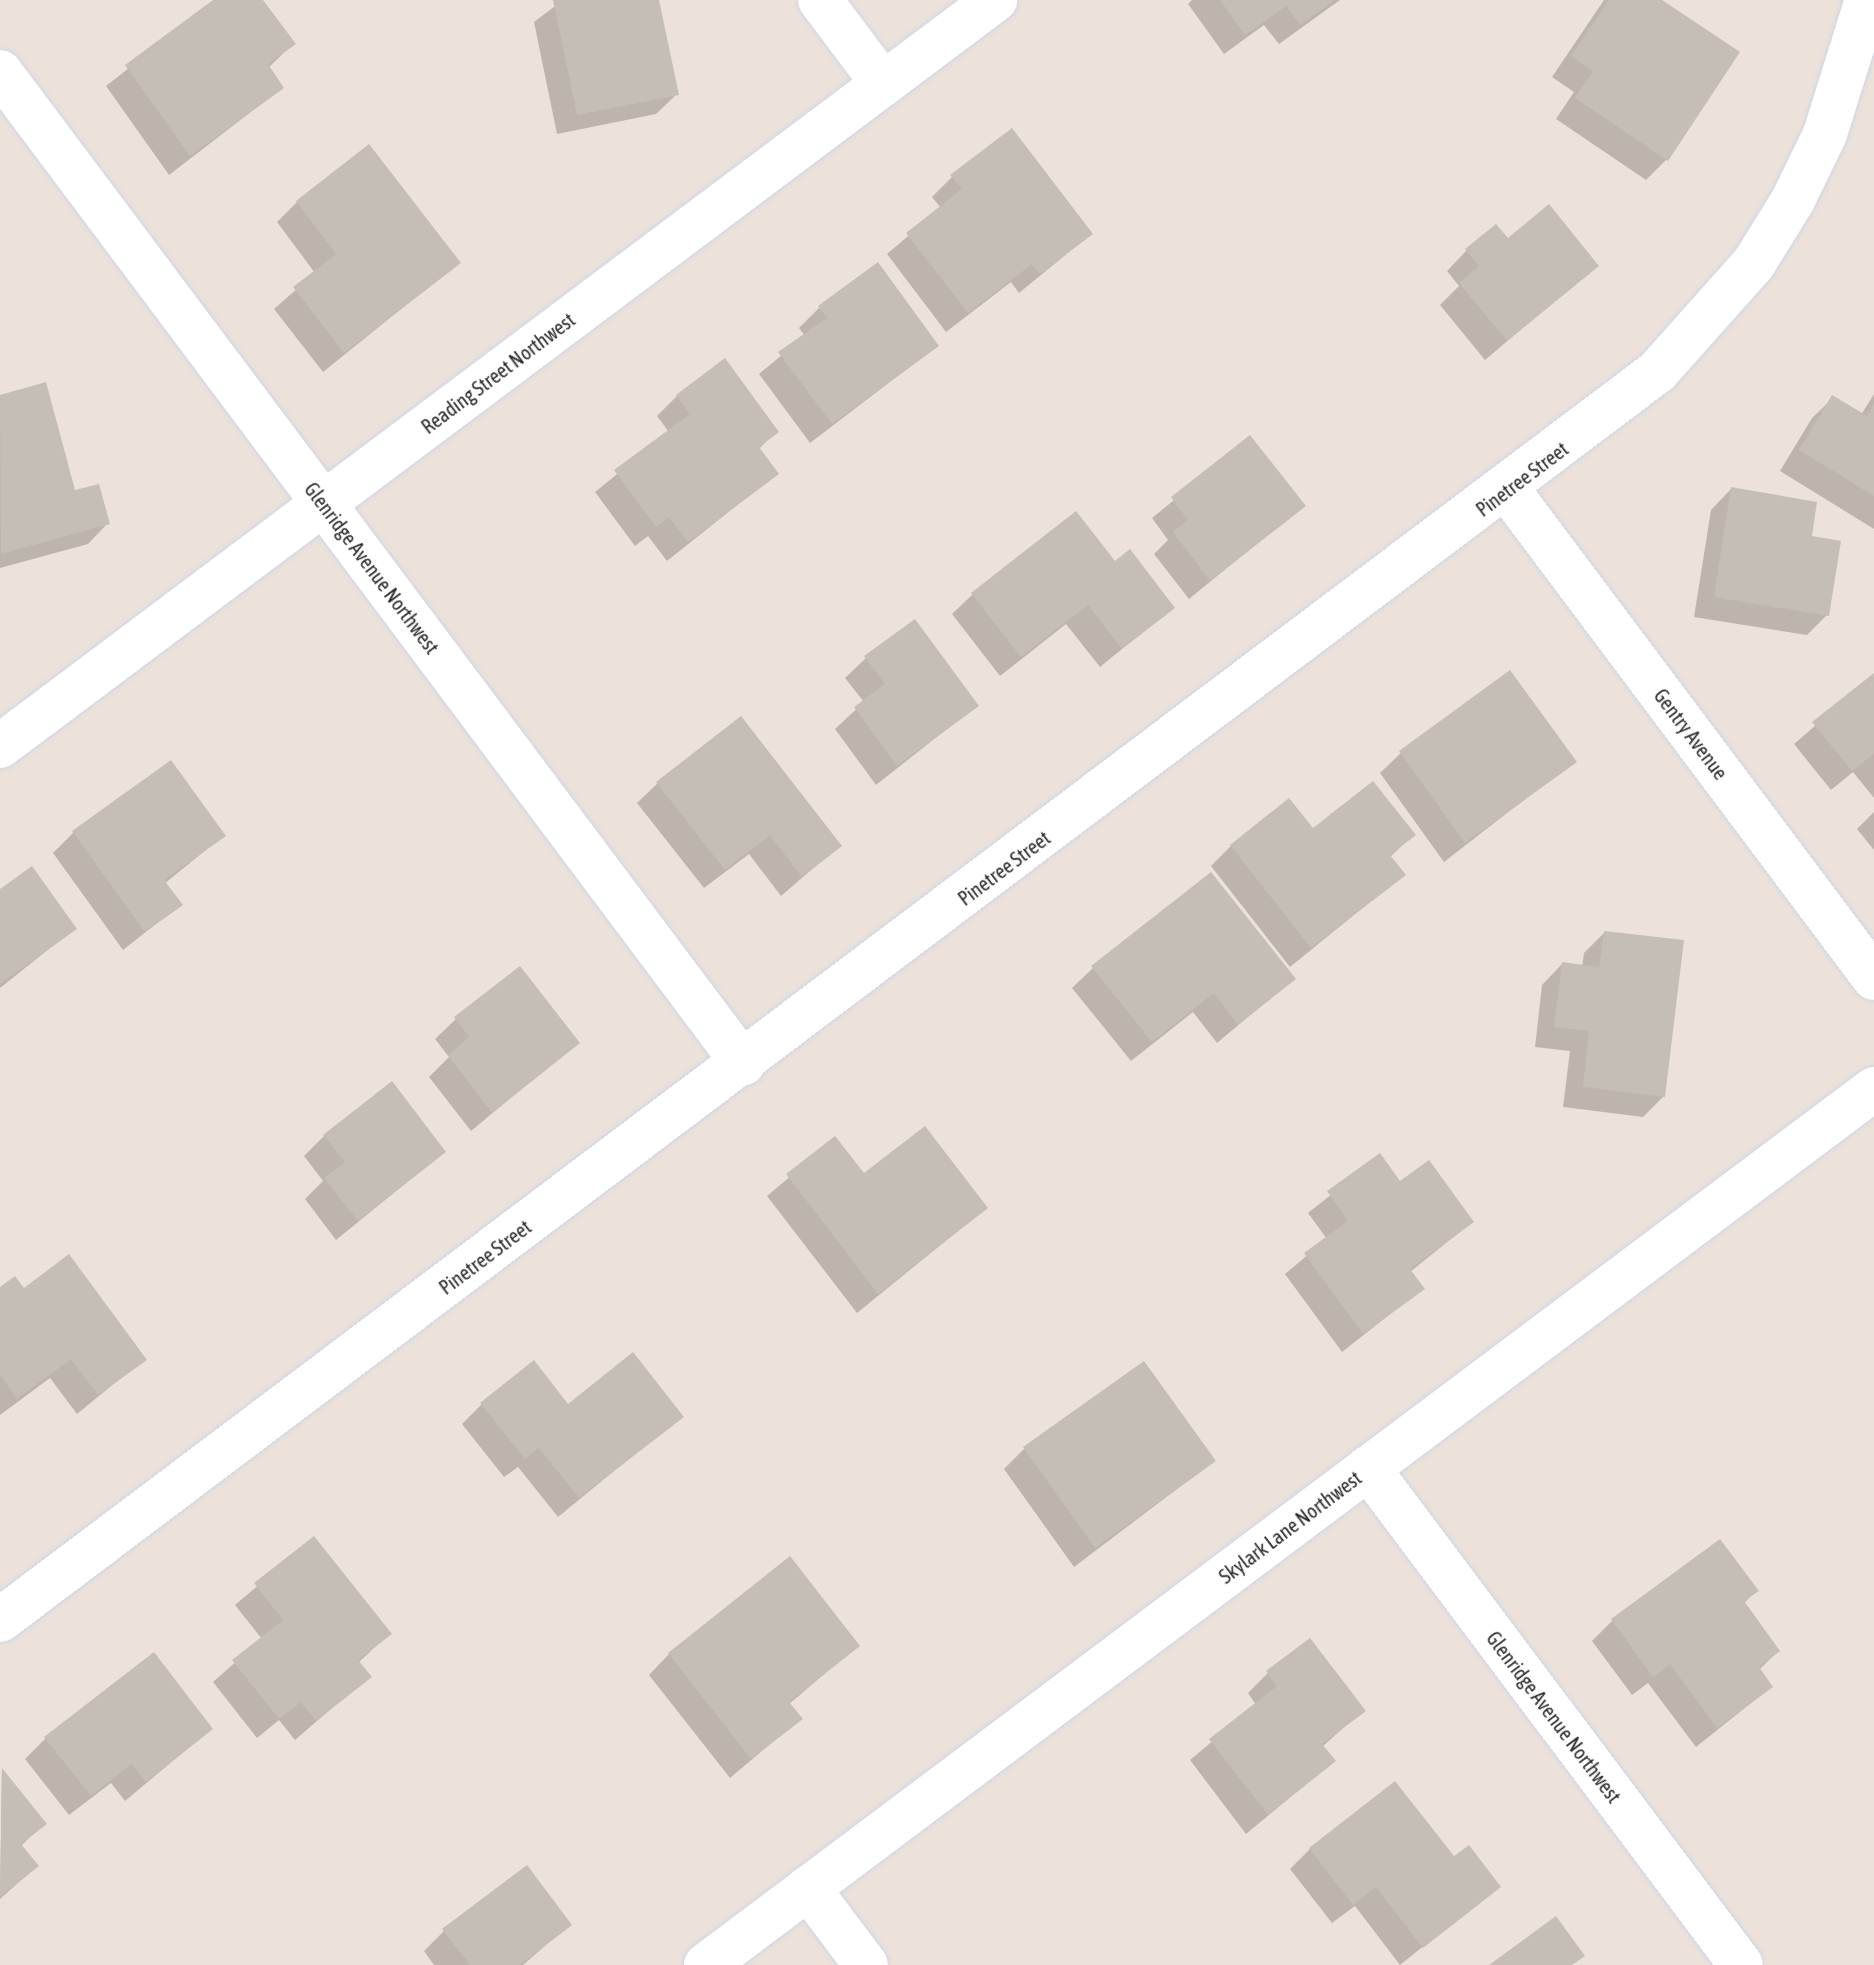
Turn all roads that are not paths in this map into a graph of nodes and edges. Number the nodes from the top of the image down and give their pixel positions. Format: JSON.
{"nodes":[{"id":1,"x":820,"y":0,"type":"edge"},
{"id":2,"x":995,"y":0,"type":"edge"},
{"id":3,"x":1867,"y":0,"type":"edge"},
{"id":4,"x":0,"y":72,"type":"edge"},
{"id":5,"x":883,"y":84,"type":"junction"},
{"id":6,"x":1508,"y":490,"type":"junction"},
{"id":7,"x":323,"y":503,"type":"junction"},
{"id":8,"x":0,"y":746,"type":"edge"},
{"id":9,"x":1874,"y":978,"type":"edge"},
{"id":10,"x":743,"y":1063,"type":"junction"},
{"id":11,"x":1874,"y":1089,"type":"edge"},
{"id":12,"x":1368,"y":1468,"type":"junction"},
{"id":13,"x":0,"y":1620,"type":"edge"},
{"id":14,"x":808,"y":1888,"type":"junction"},
{"id":15,"x":706,"y":1965,"type":"edge"},
{"id":16,"x":866,"y":1965,"type":"edge"},
{"id":17,"x":1741,"y":1965,"type":"edge"}],
"edges":[{"from":1,"to":5,"type":"street"},
{"from":2,"to":5,"type":"street","name":"Reading Street Northwest"},
{"from":3,"to":6,"type":"street","name":"Pinetree Street"},
{"from":4,"to":7,"type":"street","name":"Glenridge Avenue Northwest"},
{"from":5,"to":7,"type":"street","name":"Reading Street Northwest"},
{"from":6,"to":9,"type":"street","name":"Gentry Avenue"},
{"from":6,"to":10,"type":"street","name":"Pinetree Street"},
{"from":7,"to":8,"type":"street","name":"Reading Street Northwest"},
{"from":7,"to":10,"type":"street","name":"Glenridge Avenue Northwest"},
{"from":10,"to":13,"type":"street","name":"Pinetree Street"},
{"from":11,"to":12,"type":"street","name":"Skylark Lane Northwest"},
{"from":12,"to":14,"type":"street","name":"Skylark Lane Northwest"},
{"from":12,"to":17,"type":"street","name":"Glenridge Avenue Northwest"},
{"from":14,"to":15,"type":"street","name":"Skylark Lane Northwest"},
{"from":14,"to":16,"type":"street"}]}
